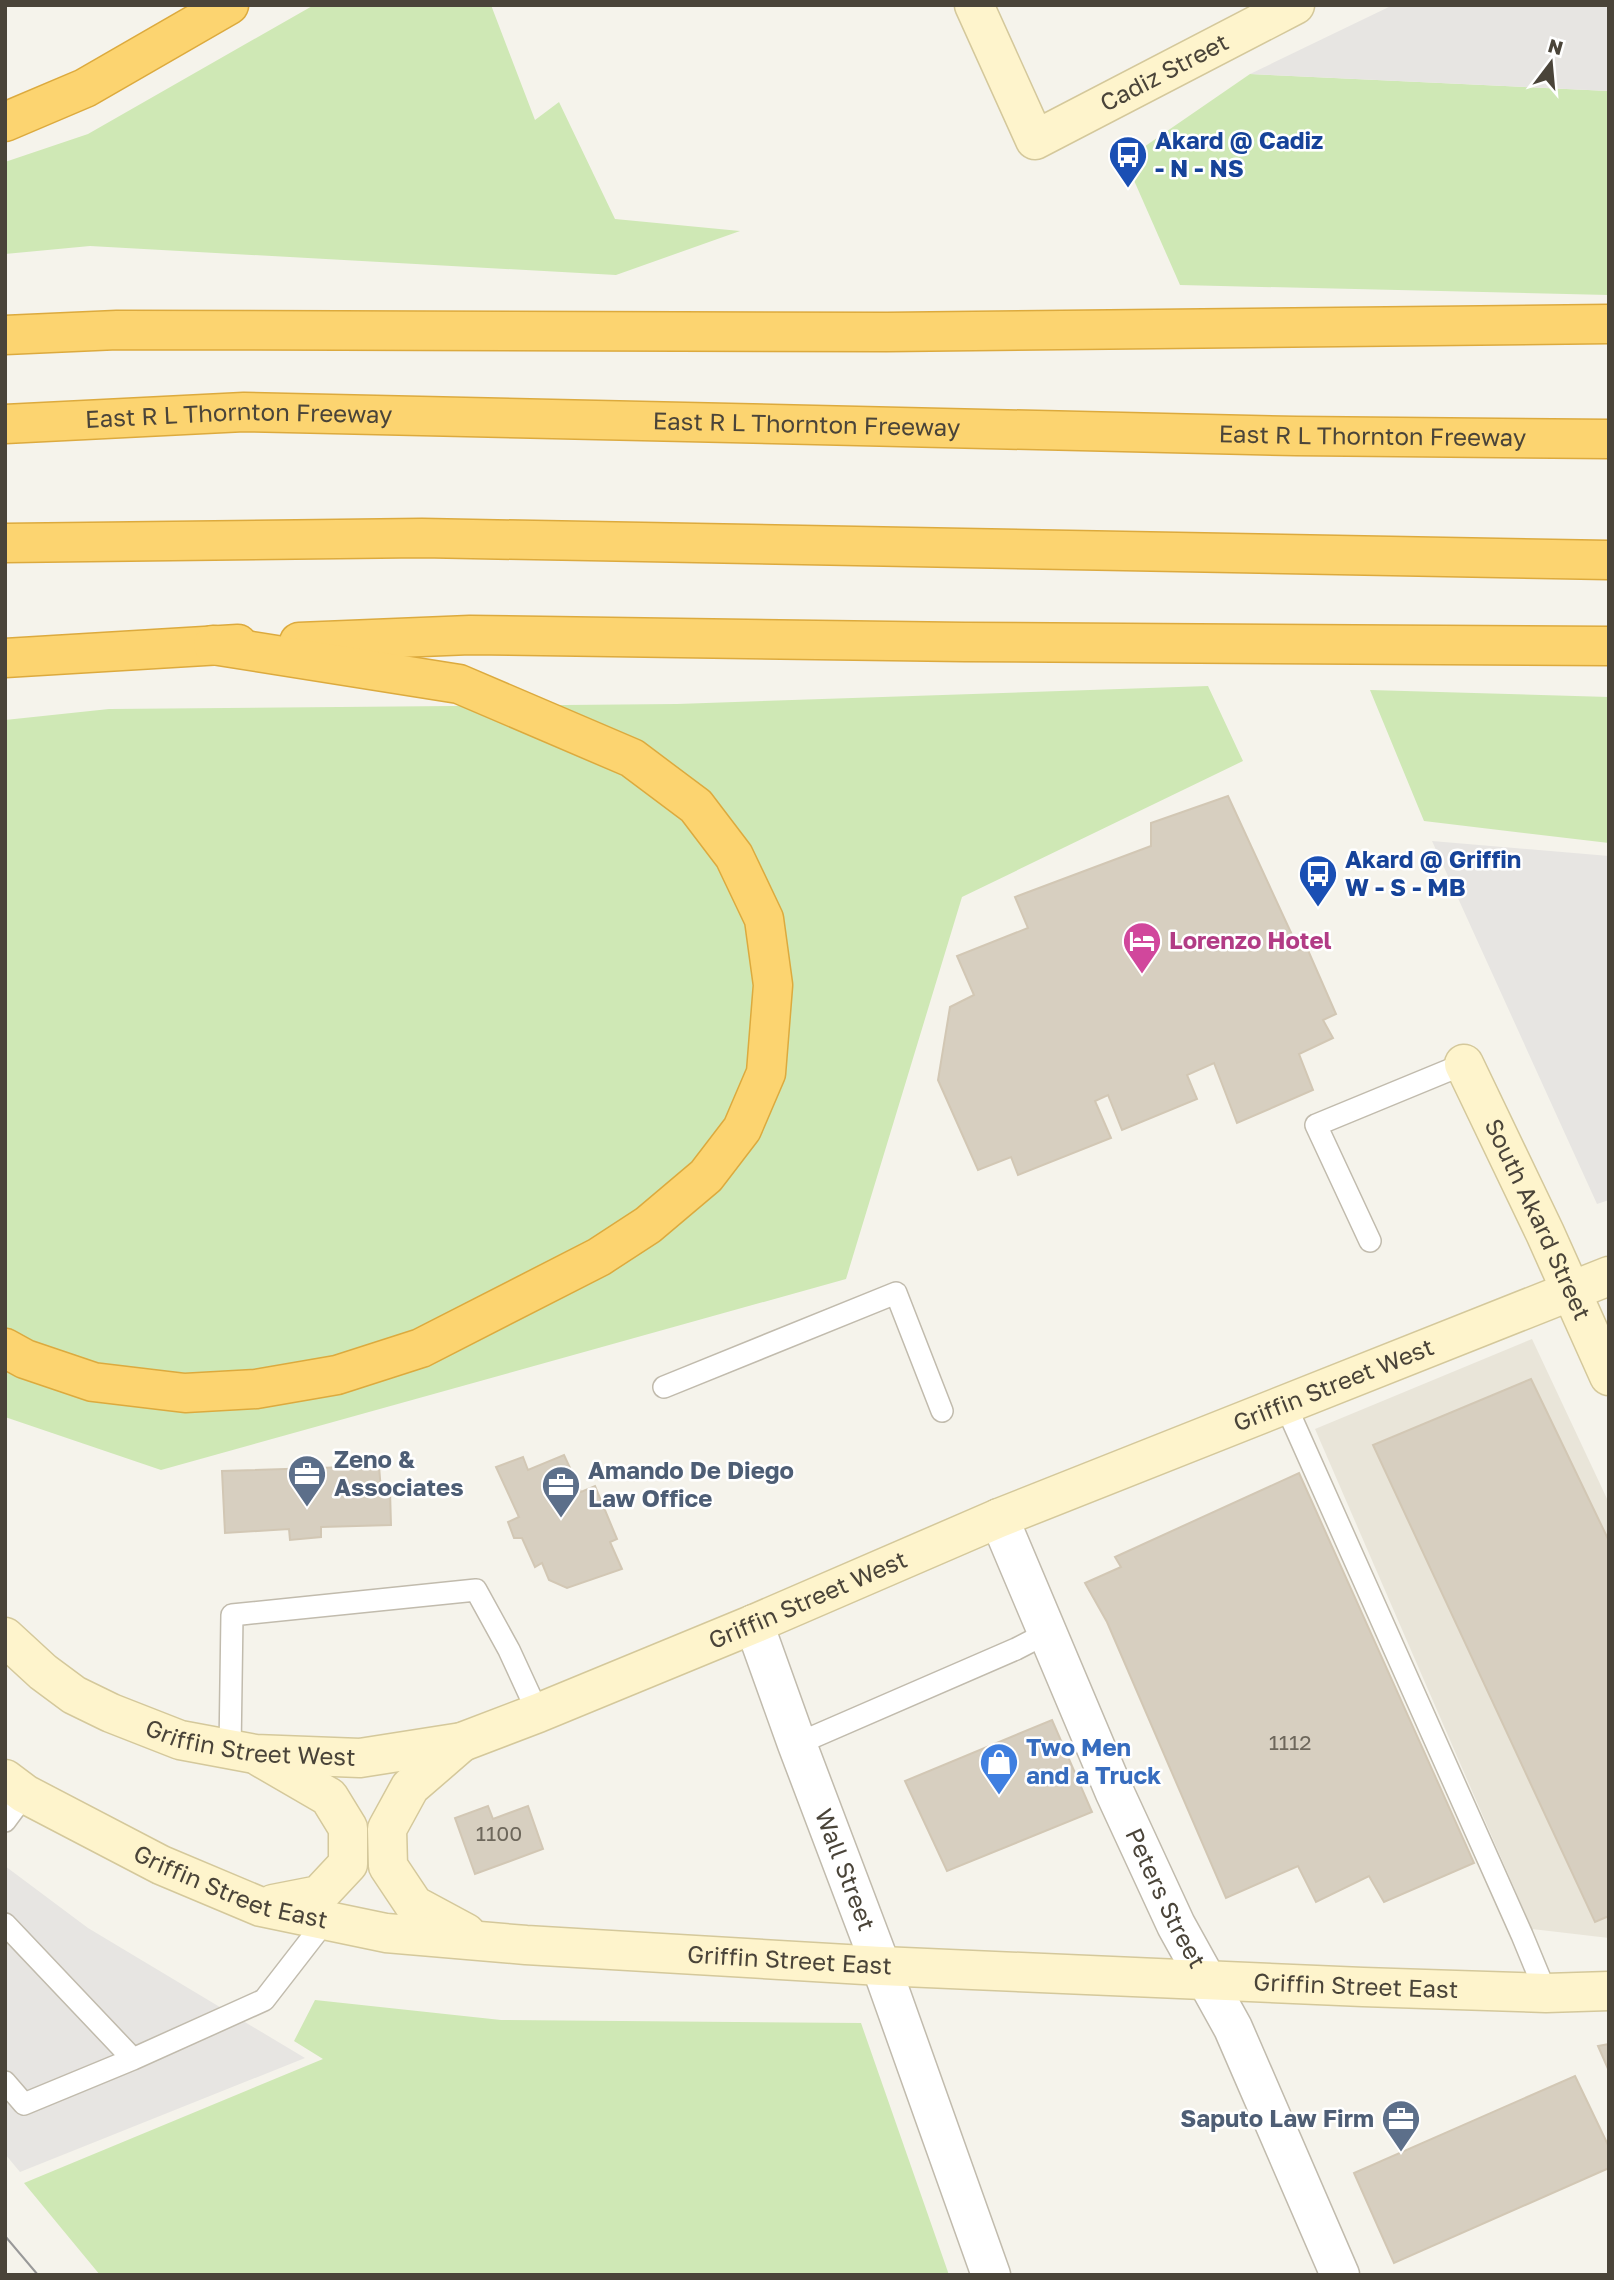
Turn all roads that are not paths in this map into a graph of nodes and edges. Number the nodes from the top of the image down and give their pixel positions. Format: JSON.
{"nodes":[{"id":1,"x":229,"y":5,"type":"edge"},
{"id":2,"x":974,"y":5,"type":"edge"},
{"id":3,"x":1295,"y":5,"type":"edge"},
{"id":4,"x":5,"y":122,"type":"edge"},
{"id":5,"x":1609,"y":326,"type":"edge"},
{"id":6,"x":5,"y":335,"type":"edge"},
{"id":7,"x":5,"y":424,"type":"edge"},
{"id":8,"x":1609,"y":439,"type":"edge"},
{"id":9,"x":5,"y":543,"type":"edge"},
{"id":10,"x":1609,"y":560,"type":"edge"},
{"id":11,"x":213,"y":645,"type":"junction"},
{"id":12,"x":1609,"y":646,"type":"edge"},
{"id":13,"x":5,"y":658,"type":"edge"},
{"id":14,"x":1464,"y":1064,"type":"joint"},
{"id":15,"x":1370,"y":1241,"type":"dead end"},
{"id":16,"x":1609,"y":1276,"type":"edge"},
{"id":17,"x":1571,"y":1291,"type":"junction"},
{"id":18,"x":5,"y":1348,"type":"edge"},
{"id":19,"x":1609,"y":1376,"type":"edge"},
{"id":20,"x":664,"y":1387,"type":"dead end"},
{"id":21,"x":1285,"y":1404,"type":"junction"},
{"id":22,"x":942,"y":1411,"type":"dead end"},
{"id":23,"x":999,"y":1518,"type":"junction"},
{"id":24,"x":754,"y":1624,"type":"junction"},
{"id":25,"x":1047,"y":1633,"type":"junction"},
{"id":26,"x":5,"y":1637,"type":"edge"},
{"id":27,"x":538,"y":1713,"type":"junction"},
{"id":28,"x":462,"y":1742,"type":"junction"},
{"id":29,"x":797,"y":1744,"type":"junction"},
{"id":30,"x":243,"y":1752,"type":"junction"},
{"id":31,"x":12,"y":1798,"type":"edge"},
{"id":32,"x":261,"y":1907,"type":"junction"},
{"id":33,"x":326,"y":1920,"type":"junction"},
{"id":34,"x":5,"y":1924,"type":"edge"},
{"id":35,"x":482,"y":1941,"type":"junction"},
{"id":36,"x":881,"y":1966,"type":"junction"},
{"id":37,"x":1206,"y":1981,"type":"junction"},
{"id":38,"x":1609,"y":1991,"type":"edge"},
{"id":39,"x":1546,"y":1993,"type":"junction"},
{"id":40,"x":133,"y":2059,"type":"junction"},
{"id":41,"x":5,"y":2082,"type":"edge"},
{"id":42,"x":990,"y":2275,"type":"edge"},
{"id":43,"x":1340,"y":2275,"type":"edge"}],
"edges":[{"from":1,"to":4,"type":"highway"},
{"from":2,"to":3,"type":"main road","name":"Cadiz Street"},
{"from":5,"to":6,"type":"highway"},
{"from":7,"to":8,"type":"highway","name":"East R L Thornton Freeway"},
{"from":9,"to":10,"type":"highway"},
{"from":11,"to":12,"type":"highway"},
{"from":11,"to":13,"type":"highway"},
{"from":11,"to":18,"type":"highway"},
{"from":14,"to":15,"type":"lane"},
{"from":14,"to":17,"type":"main road","name":"South Akard Street"},
{"from":16,"to":17,"type":"main road","name":"Griffin Street West"},
{"from":17,"to":19,"type":"main road","name":"South Akard Street"},
{"from":17,"to":21,"type":"main road","name":"Griffin Street West"},
{"from":20,"to":22,"type":"lane"},
{"from":21,"to":23,"type":"main road","name":"Griffin Street West"},
{"from":21,"to":39,"type":"lane"},
{"from":23,"to":24,"type":"main road","name":"Griffin Street West"},
{"from":23,"to":25,"type":"street","name":"Peters Street"},
{"from":24,"to":27,"type":"main road","name":"Griffin Street West"},
{"from":24,"to":29,"type":"street","name":"Wall Street"},
{"from":25,"to":29,"type":"lane"},
{"from":25,"to":37,"type":"street","name":"Peters Street"},
{"from":26,"to":30,"type":"main road","name":"Griffin Street West"},
{"from":27,"to":28,"type":"main road","name":"Griffin Street West"},
{"from":27,"to":30,"type":"lane"},
{"from":28,"to":30,"type":"main road","name":"Griffin Street West"},
{"from":28,"to":35,"type":"main road"},
{"from":29,"to":36,"type":"street","name":"Wall Street"},
{"from":30,"to":32,"type":"main road"},
{"from":31,"to":32,"type":"main road","name":"Griffin Street East"},
{"from":32,"to":33,"type":"main road","name":"Griffin Street East"},
{"from":33,"to":35,"type":"main road","name":"Griffin Street East"},
{"from":33,"to":40,"type":"lane"},
{"from":34,"to":40,"type":"lane"},
{"from":35,"to":36,"type":"main road","name":"Griffin Street East"},
{"from":36,"to":37,"type":"main road","name":"Griffin Street East"},
{"from":36,"to":42,"type":"street","name":"Wall Street"},
{"from":37,"to":39,"type":"main road","name":"Griffin Street East"},
{"from":37,"to":43,"type":"street","name":"Peters Street"},
{"from":38,"to":39,"type":"main road","name":"Griffin Street East"},
{"from":40,"to":41,"type":"lane"}]}
